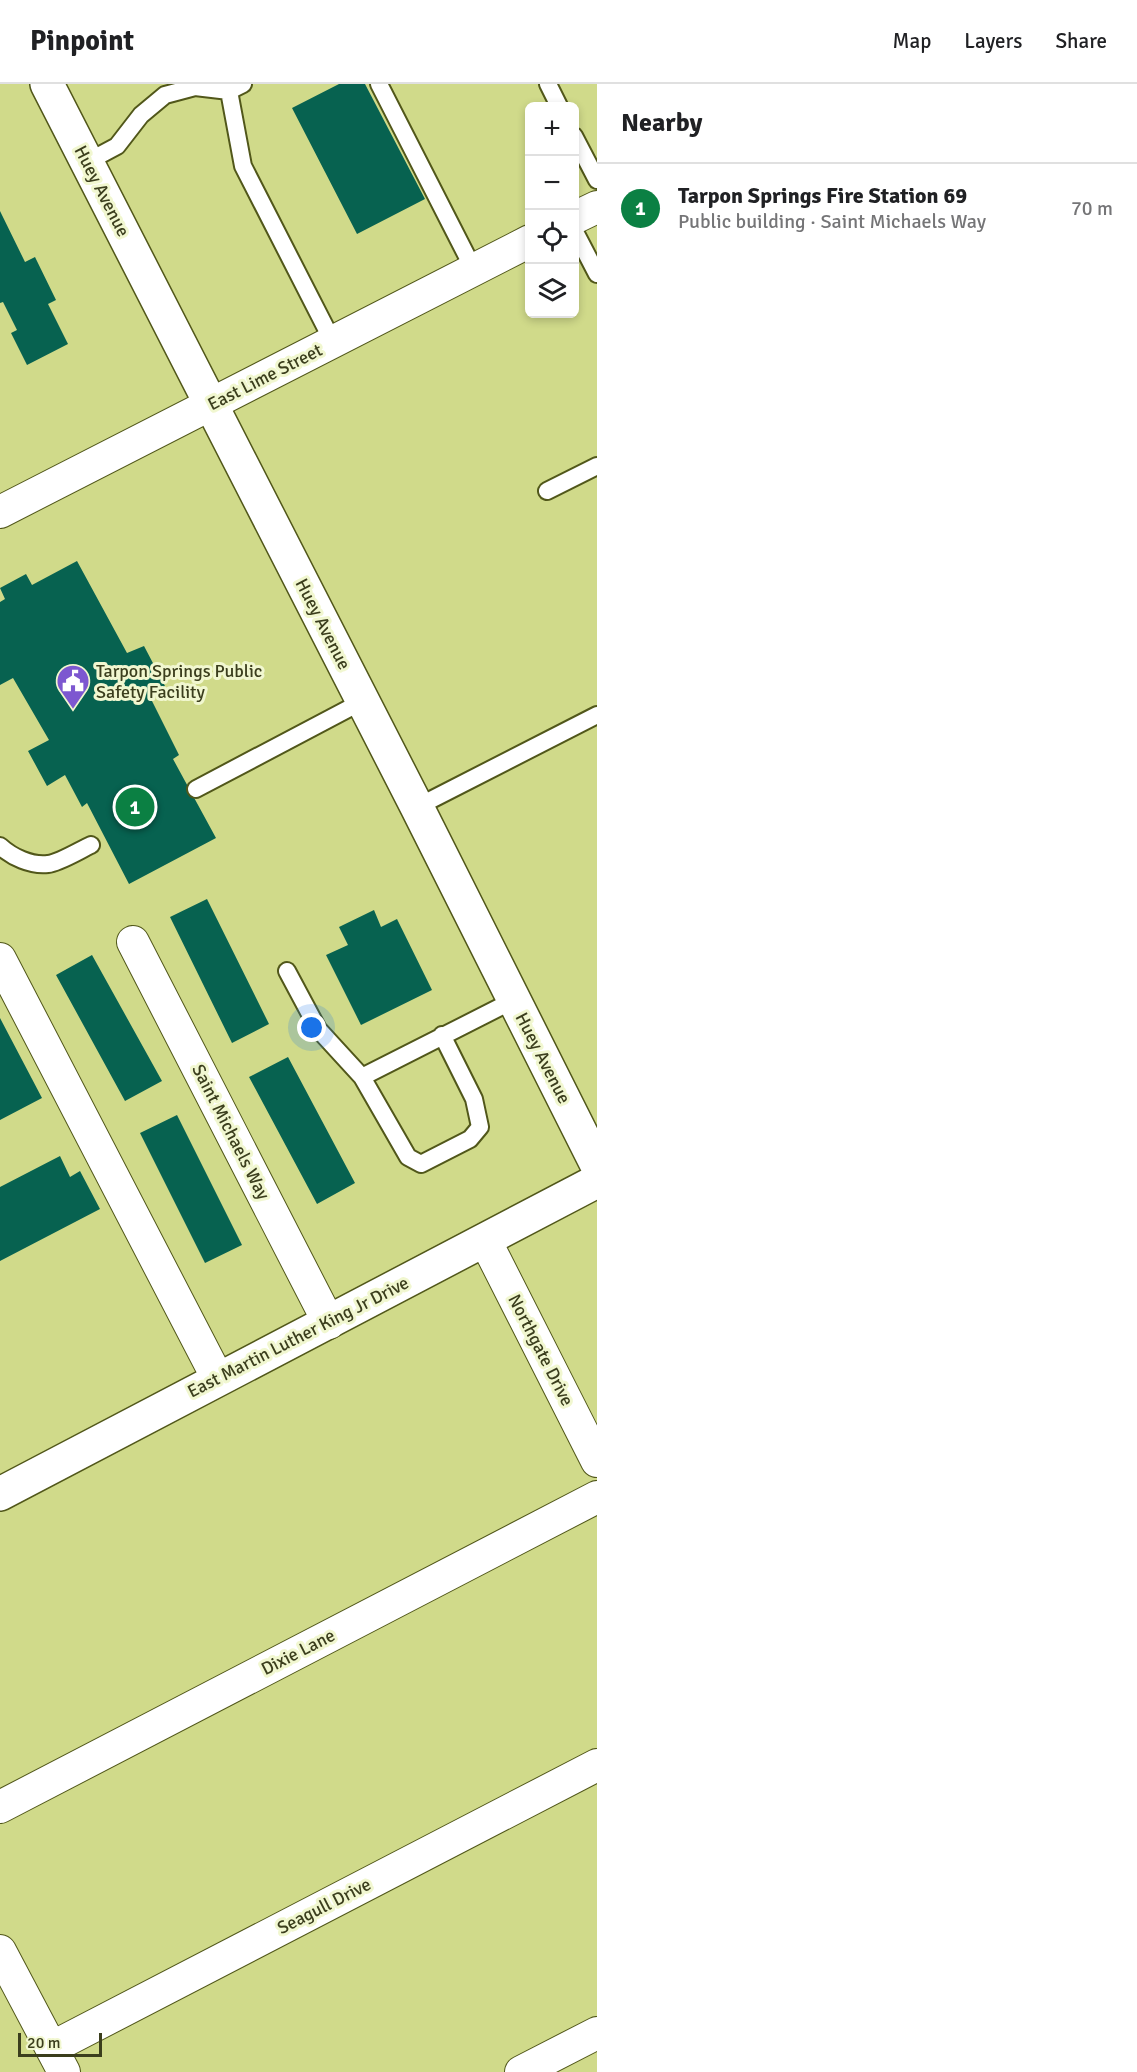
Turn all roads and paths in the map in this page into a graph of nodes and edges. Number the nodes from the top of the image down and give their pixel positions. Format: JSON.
{"nodes":[{"id":1,"x":47,"y":84,"type":"edge"},
{"id":2,"x":379,"y":84,"type":"edge"},
{"id":3,"x":548,"y":84,"type":"edge"},
{"id":4,"x":236,"y":88,"type":"edge"},
{"id":5,"x":557,"y":102,"type":"edge"},
{"id":6,"x":579,"y":146,"type":"edge"},
{"id":7,"x":87,"y":162,"type":"junction"},
{"id":8,"x":597,"y":180,"type":"edge"},
{"id":9,"x":597,"y":207,"type":"edge"},
{"id":10,"x":579,"y":216,"type":"edge"},
{"id":11,"x":579,"y":240,"type":"edge"},
{"id":12,"x":525,"y":244,"type":"edge"},
{"id":13,"x":474,"y":270,"type":"junction"},
{"id":14,"x":597,"y":274,"type":"edge"},
{"id":15,"x":333,"y":342,"type":"junction"},
{"id":16,"x":212,"y":404,"type":"junction"},
{"id":17,"x":597,"y":466,"type":"edge"},
{"id":18,"x":547,"y":491,"type":"dead end"},
{"id":19,"x":0,"y":512,"type":"edge"},
{"id":20,"x":363,"y":701,"type":"junction"},
{"id":21,"x":597,"y":715,"type":"edge"},
{"id":22,"x":195,"y":789,"type":"dead end"},
{"id":23,"x":417,"y":807,"type":"junction"},
{"id":24,"x":91,"y":845,"type":"dead end"},
{"id":25,"x":0,"y":846,"type":"edge"},
{"id":26,"x":133,"y":942,"type":"dead end"},
{"id":27,"x":0,"y":959,"type":"edge"},
{"id":28,"x":287,"y":970,"type":"dead end"},
{"id":29,"x":514,"y":1000,"type":"junction"},
{"id":30,"x":442,"y":1035,"type":"junction"},
{"id":31,"x":362,"y":1077,"type":"junction"},
{"id":32,"x":597,"y":1166,"type":"edge"},
{"id":33,"x":597,"y":1181,"type":"edge"},
{"id":34,"x":484,"y":1240,"type":"junction"},
{"id":35,"x":329,"y":1323,"type":"junction"},
{"id":36,"x":218,"y":1379,"type":"junction"},
{"id":37,"x":597,"y":1461,"type":"edge"},
{"id":38,"x":0,"y":1494,"type":"edge"},
{"id":39,"x":597,"y":1497,"type":"edge"},
{"id":40,"x":597,"y":1765,"type":"edge"},
{"id":41,"x":0,"y":1807,"type":"edge"},
{"id":42,"x":0,"y":1951,"type":"edge"},
{"id":43,"x":597,"y":2033,"type":"edge"},
{"id":44,"x":58,"y":2060,"type":"edge"},
{"id":45,"x":521,"y":2072,"type":"edge"}],
"edges":[{"from":1,"to":7,"type":"street","name":"Huey Avenue"},
{"from":2,"to":13,"type":"lane"},
{"from":3,"to":5,"type":"lane"},
{"from":4,"to":7,"type":"lane"},
{"from":4,"to":15,"type":"lane"},
{"from":6,"to":8,"type":"lane"},
{"from":7,"to":16,"type":"street","name":"Huey Avenue"},
{"from":9,"to":10,"type":"street"},
{"from":11,"to":14,"type":"lane"},
{"from":12,"to":13,"type":"street","name":"East Lime Street"},
{"from":13,"to":15,"type":"street","name":"East Lime Street"},
{"from":15,"to":16,"type":"street","name":"East Lime Street"},
{"from":16,"to":19,"type":"street","name":"East Lime Street"},
{"from":16,"to":20,"type":"street","name":"Huey Avenue"},
{"from":17,"to":18,"type":"lane"},
{"from":20,"to":22,"type":"lane"},
{"from":20,"to":23,"type":"street","name":"Huey Avenue"},
{"from":21,"to":23,"type":"lane"},
{"from":23,"to":29,"type":"street","name":"Huey Avenue"},
{"from":24,"to":25,"type":"lane"},
{"from":26,"to":35,"type":"street","name":"Saint Michaels Way"},
{"from":27,"to":36,"type":"street"},
{"from":28,"to":31,"type":"lane"},
{"from":29,"to":30,"type":"lane"},
{"from":29,"to":32,"type":"street","name":"Huey Avenue"},
{"from":30,"to":31,"type":"lane"},
{"from":30,"to":31,"type":"lane"},
{"from":33,"to":34,"type":"street","name":"East Martin Luther King Jr Drive"},
{"from":34,"to":35,"type":"street","name":"East Martin Luther King Jr Drive"},
{"from":34,"to":37,"type":"street","name":"Northgate Drive"},
{"from":35,"to":36,"type":"street","name":"East Martin Luther King Jr Drive"},
{"from":36,"to":38,"type":"street","name":"East Martin Luther King Jr Drive"},
{"from":39,"to":41,"type":"street","name":"Dixie Lane"},
{"from":40,"to":44,"type":"street","name":"Seagull Drive"},
{"from":42,"to":44,"type":"street"},
{"from":43,"to":45,"type":"street"}]}
